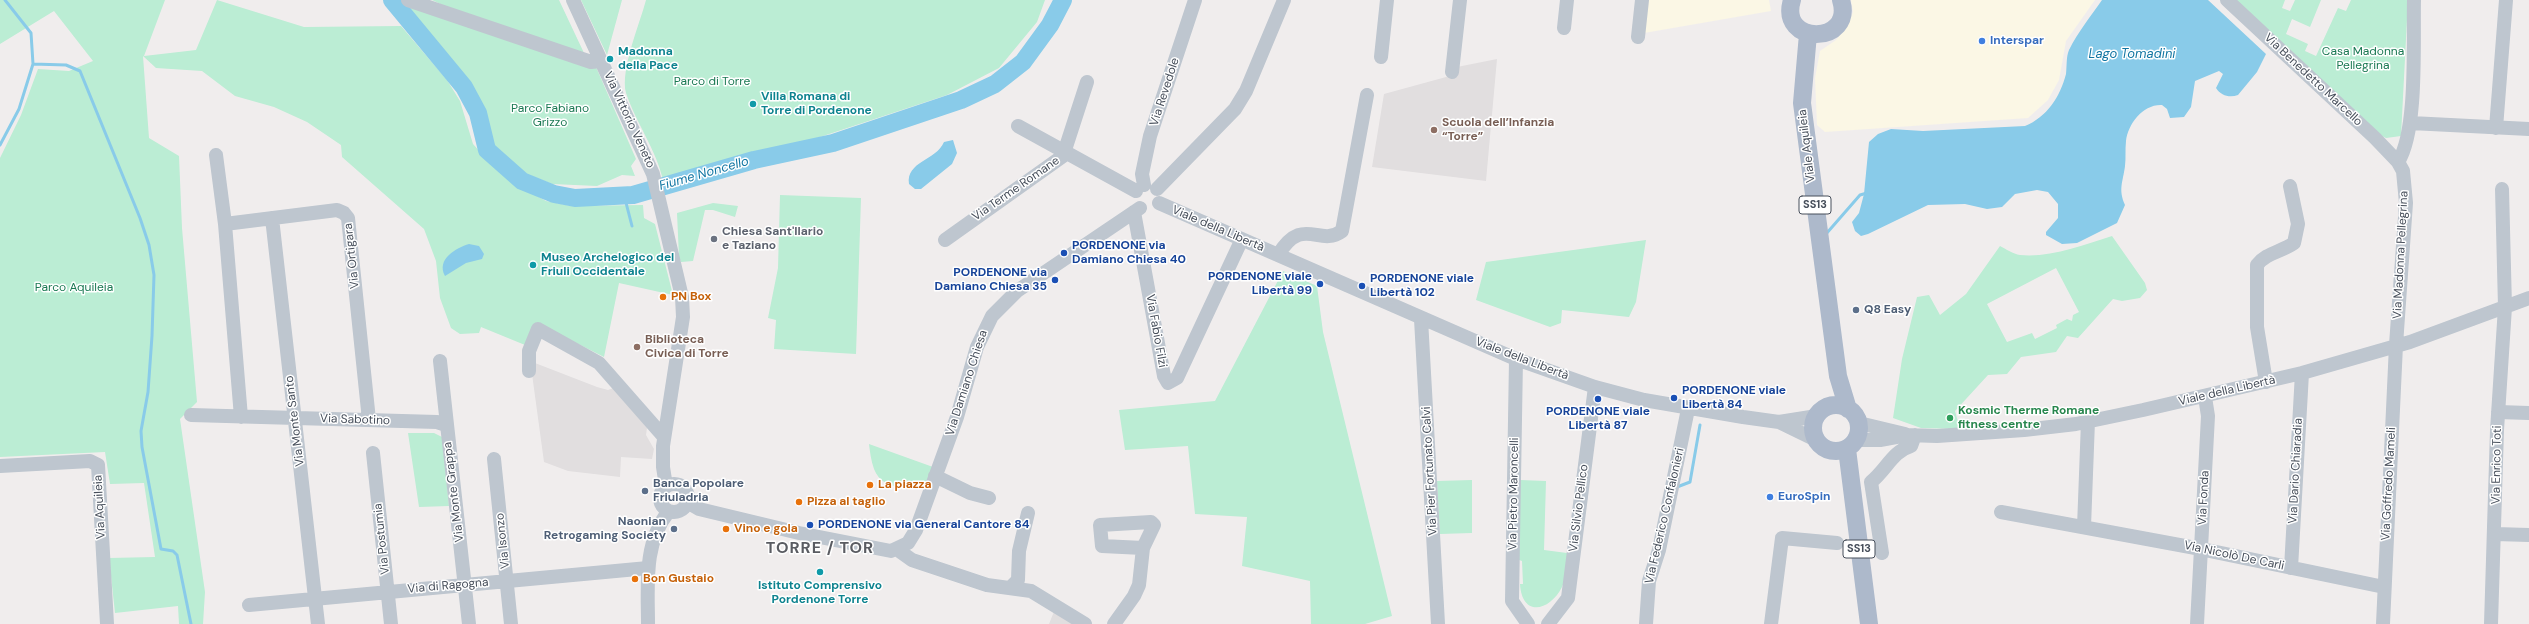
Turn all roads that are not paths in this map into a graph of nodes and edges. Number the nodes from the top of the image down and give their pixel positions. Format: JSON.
{"nodes":[{"id":1,"x":408,"y":0,"type":"edge"},
{"id":2,"x":573,"y":0,"type":"edge"},
{"id":3,"x":1195,"y":0,"type":"edge"},
{"id":4,"x":1284,"y":0,"type":"edge"},
{"id":5,"x":1387,"y":0,"type":"edge"},
{"id":6,"x":1460,"y":0,"type":"edge"},
{"id":7,"x":1567,"y":0,"type":"edge"},
{"id":8,"x":1642,"y":0,"type":"edge"},
{"id":9,"x":1792,"y":0,"type":"edge"},
{"id":10,"x":1841,"y":0,"type":"edge"},
{"id":11,"x":2227,"y":0,"type":"edge"},
{"id":12,"x":2414,"y":0,"type":"edge"},
{"id":13,"x":2506,"y":0,"type":"edge"},
{"id":14,"x":1564,"y":28,"type":"dead end"},
{"id":15,"x":1808,"y":34,"type":"junction"},
{"id":16,"x":1638,"y":37,"type":"dead end"},
{"id":17,"x":1381,"y":57,"type":"dead end"},
{"id":18,"x":601,"y":61,"type":"junction"},
{"id":19,"x":1452,"y":72,"type":"dead end"},
{"id":20,"x":1087,"y":82,"type":"dead end"},
{"id":21,"x":1367,"y":95,"type":"dead end"},
{"id":22,"x":2411,"y":123,"type":"junction"},
{"id":23,"x":1018,"y":126,"type":"dead end"},
{"id":24,"x":2496,"y":128,"type":"junction"},
{"id":25,"x":2529,"y":129,"type":"edge"},
{"id":26,"x":1064,"y":152,"type":"junction"},
{"id":27,"x":216,"y":155,"type":"dead end"},
{"id":28,"x":2398,"y":162,"type":"junction"},
{"id":29,"x":2290,"y":186,"type":"dead end"},
{"id":30,"x":2502,"y":189,"type":"dead end"},
{"id":31,"x":1149,"y":192,"type":"junction"},
{"id":32,"x":1138,"y":210,"type":"junction"},
{"id":33,"x":272,"y":218,"type":"junction"},
{"id":34,"x":225,"y":224,"type":"junction"},
{"id":35,"x":1242,"y":239,"type":"junction"},
{"id":36,"x":945,"y":240,"type":"dead end"},
{"id":37,"x":1278,"y":254,"type":"junction"},
{"id":38,"x":2529,"y":298,"type":"edge"},
{"id":39,"x":2505,"y":307,"type":"junction"},
{"id":40,"x":1421,"y":319,"type":"junction"},
{"id":41,"x":2396,"y":345,"type":"junction"},
{"id":42,"x":1516,"y":359,"type":"junction"},
{"id":43,"x":440,"y":361,"type":"dead end"},
{"id":44,"x":529,"y":371,"type":"dead end"},
{"id":45,"x":2302,"y":373,"type":"junction"},
{"id":46,"x":1838,"y":376,"type":"junction"},
{"id":47,"x":2266,"y":382,"type":"junction"},
{"id":48,"x":1595,"y":386,"type":"junction"},
{"id":49,"x":2205,"y":397,"type":"junction"},
{"id":50,"x":1688,"y":409,"type":"junction"},
{"id":51,"x":2498,"y":412,"type":"junction"},
{"id":52,"x":1820,"y":413,"type":"junction"},
{"id":53,"x":2529,"y":413,"type":"edge"},
{"id":54,"x":191,"y":415,"type":"dead end"},
{"id":55,"x":241,"y":417,"type":"junction"},
{"id":56,"x":294,"y":418,"type":"junction"},
{"id":57,"x":369,"y":420,"type":"junction"},
{"id":58,"x":2088,"y":421,"type":"junction"},
{"id":59,"x":1779,"y":422,"type":"junction"},
{"id":60,"x":446,"y":425,"type":"junction"},
{"id":61,"x":1843,"y":435,"type":"junction"},
{"id":62,"x":1911,"y":435,"type":"junction"},
{"id":63,"x":664,"y":438,"type":"junction"},
{"id":64,"x":373,"y":453,"type":"dead end"},
{"id":65,"x":494,"y":459,"type":"dead end"},
{"id":66,"x":0,"y":466,"type":"edge"},
{"id":67,"x":935,"y":476,"type":"junction"},
{"id":68,"x":666,"y":486,"type":"junction"},
{"id":69,"x":989,"y":498,"type":"dead end"},
{"id":70,"x":687,"y":502,"type":"junction"},
{"id":71,"x":669,"y":511,"type":"junction"},
{"id":72,"x":2001,"y":512,"type":"dead end"},
{"id":73,"x":1028,"y":513,"type":"dead end"},
{"id":74,"x":2084,"y":527,"type":"junction"},
{"id":75,"x":2495,"y":534,"type":"junction"},
{"id":76,"x":2529,"y":535,"type":"edge"},
{"id":77,"x":1837,"y":543,"type":"dead end"},
{"id":78,"x":1143,"y":548,"type":"dead end"},
{"id":79,"x":2201,"y":549,"type":"junction"},
{"id":80,"x":898,"y":550,"type":"junction"},
{"id":81,"x":1882,"y":553,"type":"dead end"},
{"id":82,"x":648,"y":568,"type":"junction"},
{"id":83,"x":2291,"y":568,"type":"junction"},
{"id":84,"x":507,"y":581,"type":"junction"},
{"id":85,"x":465,"y":583,"type":"junction"},
{"id":86,"x":1012,"y":586,"type":"junction"},
{"id":87,"x":2384,"y":587,"type":"junction"},
{"id":88,"x":387,"y":591,"type":"junction"},
{"id":89,"x":315,"y":598,"type":"junction"},
{"id":90,"x":249,"y":605,"type":"dead end"},
{"id":91,"x":107,"y":624,"type":"edge"},
{"id":92,"x":318,"y":624,"type":"edge"},
{"id":93,"x":391,"y":624,"type":"edge"},
{"id":94,"x":469,"y":624,"type":"edge"},
{"id":95,"x":511,"y":624,"type":"edge"},
{"id":96,"x":648,"y":624,"type":"edge"},
{"id":97,"x":1085,"y":624,"type":"edge"},
{"id":98,"x":1114,"y":624,"type":"edge"},
{"id":99,"x":1438,"y":624,"type":"edge"},
{"id":100,"x":1528,"y":624,"type":"edge"},
{"id":101,"x":1548,"y":624,"type":"edge"},
{"id":102,"x":1646,"y":624,"type":"edge"},
{"id":103,"x":1771,"y":624,"type":"edge"},
{"id":104,"x":1869,"y":624,"type":"edge"},
{"id":105,"x":2197,"y":624,"type":"edge"},
{"id":106,"x":2383,"y":624,"type":"edge"},
{"id":107,"x":2491,"y":624,"type":"edge"}],
"edges":[{"from":1,"to":18,"type":"street","name":"Via Vittorio Veneto"},
{"from":2,"to":18,"type":"street","name":"Via Vittorio Veneto"},
{"from":3,"to":31,"type":"street","name":"Via Revedole"},
{"from":4,"to":31,"type":"street"},
{"from":5,"to":17,"type":"street"},
{"from":6,"to":19,"type":"street"},
{"from":7,"to":14,"type":"street"},
{"from":8,"to":16,"type":"street"},
{"from":9,"to":15,"type":"main road"},
{"from":10,"to":15,"type":"main road"},
{"from":11,"to":28,"type":"street","name":"Via Benedetto Marcello"},
{"from":12,"to":22,"type":"street"},
{"from":13,"to":24,"type":"street"},
{"from":15,"to":46,"type":"main road","name":"Viale Aquileia","number":"SS13"},
{"from":18,"to":63,"type":"street","name":"Via Vittorio Veneto"},
{"from":20,"to":26,"type":"street","name":"Via Terme Romane"},
{"from":21,"to":37,"type":"street","name":"Viale della Libertà"},
{"from":22,"to":24,"type":"street"},
{"from":22,"to":28,"type":"street"},
{"from":23,"to":26,"type":"street","name":"Viale della Libertà"},
{"from":24,"to":25,"type":"street"},
{"from":26,"to":31,"type":"street","name":"Viale della Libertà"},
{"from":26,"to":36,"type":"street","name":"Via Terme Romane"},
{"from":27,"to":34,"type":"street"},
{"from":28,"to":41,"type":"street","name":"Via Madonna Pellegrina"},
{"from":29,"to":47,"type":"street"},
{"from":30,"to":39,"type":"street","name":"Via Enrico Toti"},
{"from":31,"to":32,"type":"street","name":"Via Revedole"},
{"from":31,"to":32,"type":"street"},
{"from":31,"to":35,"type":"street","name":"Viale della Libertà"},
{"from":32,"to":35,"type":"street","name":"Via Fabio Filzi"},
{"from":32,"to":67,"type":"street","name":"Via Damiano Chiesa"},
{"from":33,"to":34,"type":"street","name":"Via Ortigara"},
{"from":33,"to":56,"type":"street","name":"Via Monte Santo"},
{"from":33,"to":57,"type":"street","name":"Via Ortigara"},
{"from":34,"to":55,"type":"street"},
{"from":35,"to":37,"type":"street","name":"Viale della Libertà"},
{"from":37,"to":40,"type":"street","name":"Viale della Libertà"},
{"from":38,"to":39,"type":"street","name":"Viale della Libertà"},
{"from":39,"to":41,"type":"street","name":"Viale della Libertà"},
{"from":39,"to":51,"type":"street","name":"Via Enrico Toti"},
{"from":40,"to":42,"type":"street","name":"Viale della Libertà"},
{"from":40,"to":99,"type":"street","name":"Via Pier Fortunato Calvi"},
{"from":41,"to":45,"type":"street","name":"Viale della Libertà"},
{"from":41,"to":87,"type":"street","name":"Via Goffredo Mameli"},
{"from":42,"to":48,"type":"street","name":"Viale della Libertà"},
{"from":42,"to":100,"type":"street","name":"Via Pietro Maroncelli"},
{"from":43,"to":60,"type":"street","name":"Via Monte Grappa"},
{"from":44,"to":63,"type":"street"},
{"from":45,"to":47,"type":"street","name":"Viale della Libertà"},
{"from":45,"to":83,"type":"street","name":"Via Dario Chiaradia"},
{"from":46,"to":52,"type":"main road","number":"SS13"},
{"from":46,"to":61,"type":"main road","name":"Viale Aquileia","number":"SS13"},
{"from":47,"to":49,"type":"street","name":"Viale della Libertà"},
{"from":48,"to":50,"type":"street","name":"Viale della Libertà"},
{"from":48,"to":101,"type":"street","name":"Via Silvio Pellico"},
{"from":49,"to":58,"type":"street","name":"Viale della Libertà"},
{"from":49,"to":79,"type":"street","name":"Via Fonda"},
{"from":50,"to":59,"type":"street","name":"Viale della Libertà"},
{"from":50,"to":102,"type":"street","name":"Via Federico Confalonieri"},
{"from":51,"to":53,"type":"street"},
{"from":51,"to":75,"type":"street","name":"Via Enrico Toti"},
{"from":52,"to":59,"type":"street","name":"Viale della Libertà"},
{"from":52,"to":61,"type":"main road","number":"SS13"},
{"from":52,"to":61,"type":"main road"},
{"from":54,"to":55,"type":"street","name":"Via Sabotino"},
{"from":55,"to":56,"type":"street","name":"Via Sabotino"},
{"from":56,"to":57,"type":"street","name":"Via Sabotino"},
{"from":56,"to":89,"type":"street","name":"Via Monte Santo"},
{"from":57,"to":60,"type":"street","name":"Via Sabotino"},
{"from":58,"to":62,"type":"street","name":"Viale della Libertà"},
{"from":58,"to":74,"type":"street"},
{"from":59,"to":61,"type":"street","name":"Viale della Libertà"},
{"from":60,"to":85,"type":"street","name":"Via Monte Grappa"},
{"from":61,"to":62,"type":"street","name":"Viale della Libertà"},
{"from":61,"to":104,"type":"main road","number":"SS13"},
{"from":62,"to":81,"type":"street"},
{"from":63,"to":68,"type":"street","name":"Via Vittorio Veneto"},
{"from":64,"to":88,"type":"street","name":"Via Postumia"},
{"from":65,"to":84,"type":"street","name":"Via Isonzo"},
{"from":66,"to":91,"type":"street","name":"Via Aquileia"},
{"from":67,"to":69,"type":"street"},
{"from":67,"to":80,"type":"street","name":"Via Damiano Chiesa"},
{"from":68,"to":70,"type":"street"},
{"from":68,"to":71,"type":"street","name":"Via Vittorio Veneto"},
{"from":70,"to":71,"type":"street"},
{"from":70,"to":80,"type":"street"},
{"from":71,"to":82,"type":"street"},
{"from":72,"to":74,"type":"street","name":"Via Nicolò De Carli"},
{"from":73,"to":86,"type":"street"},
{"from":74,"to":79,"type":"street","name":"Via Nicolò De Carli"},
{"from":75,"to":76,"type":"street"},
{"from":75,"to":107,"type":"street","name":"Via Enrico Toti"},
{"from":77,"to":103,"type":"street"},
{"from":78,"to":98,"type":"street"},
{"from":79,"to":83,"type":"street","name":"Via Nicolò De Carli"},
{"from":79,"to":105,"type":"street","name":"Via Fonda"},
{"from":80,"to":86,"type":"street"},
{"from":82,"to":84,"type":"street","name":"Via di Ragogna"},
{"from":82,"to":96,"type":"street"},
{"from":83,"to":87,"type":"street","name":"Via Nicolò De Carli"},
{"from":84,"to":85,"type":"street","name":"Via di Ragogna"},
{"from":84,"to":95,"type":"street","name":"Via Isonzo"},
{"from":85,"to":88,"type":"street","name":"Via di Ragogna"},
{"from":85,"to":94,"type":"street","name":"Via Monte Grappa"},
{"from":86,"to":97,"type":"street"},
{"from":87,"to":106,"type":"street","name":"Via Goffredo Mameli"},
{"from":88,"to":89,"type":"street","name":"Via di Ragogna"},
{"from":88,"to":93,"type":"street","name":"Via Postumia"},
{"from":89,"to":90,"type":"street","name":"Via di Ragogna"},
{"from":89,"to":92,"type":"street","name":"Via Monte Santo"}]}
